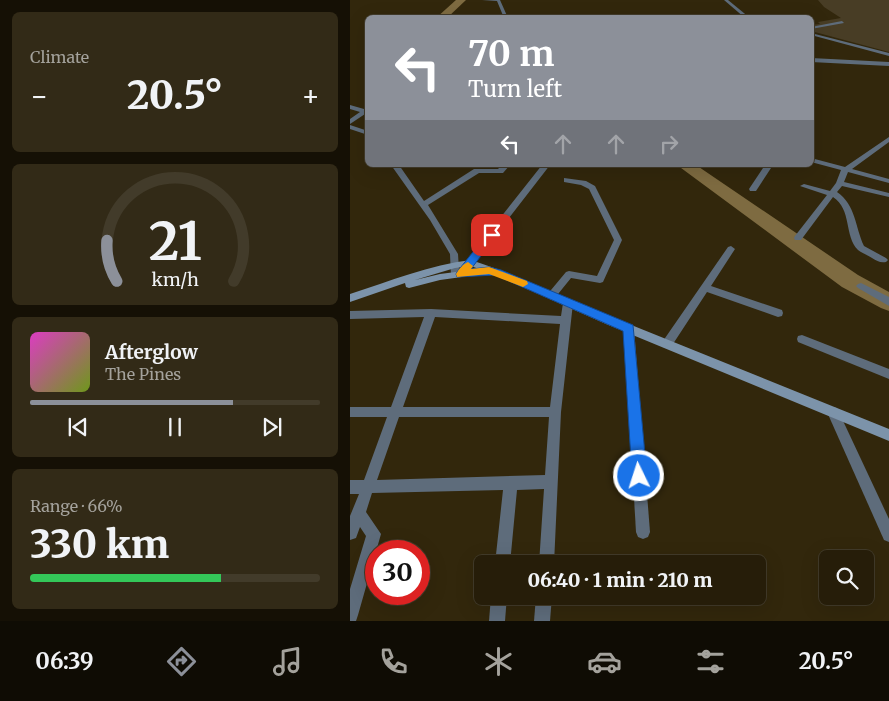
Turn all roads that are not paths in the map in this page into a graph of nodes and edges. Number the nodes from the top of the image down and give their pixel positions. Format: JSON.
{"nodes":[{"id":1,"x":484,"y":0,"type":"edge"},
{"id":2,"x":498,"y":0,"type":"edge"},
{"id":3,"x":726,"y":0,"type":"edge"},
{"id":4,"x":505,"y":15,"type":"edge"},
{"id":5,"x":746,"y":15,"type":"edge"},
{"id":6,"x":842,"y":22,"type":"dead end"},
{"id":7,"x":814,"y":27,"type":"edge"},
{"id":8,"x":814,"y":35,"type":"edge"},
{"id":9,"x":889,"y":55,"type":"edge"},
{"id":10,"x":814,"y":60,"type":"edge"},
{"id":11,"x":889,"y":64,"type":"edge"},
{"id":12,"x":350,"y":107,"type":"edge"},
{"id":13,"x":365,"y":110,"type":"edge"},
{"id":14,"x":365,"y":111,"type":"edge"},
{"id":15,"x":350,"y":122,"type":"edge"},
{"id":16,"x":350,"y":127,"type":"edge"},
{"id":17,"x":365,"y":132,"type":"edge"},
{"id":18,"x":889,"y":139,"type":"edge"},
{"id":19,"x":814,"y":161,"type":"edge"},
{"id":20,"x":396,"y":167,"type":"edge"},
{"id":21,"x":500,"y":167,"type":"edge"},
{"id":22,"x":544,"y":167,"type":"edge"},
{"id":23,"x":768,"y":167,"type":"edge"},
{"id":24,"x":845,"y":170,"type":"junction"},
{"id":25,"x":507,"y":180,"type":"dead end"},
{"id":26,"x":567,"y":180,"type":"dead end"},
{"id":27,"x":889,"y":182,"type":"edge"},
{"id":28,"x":840,"y":183,"type":"junction"},
{"id":29,"x":804,"y":186,"type":"dead end"},
{"id":30,"x":753,"y":189,"type":"dead end"},
{"id":31,"x":832,"y":194,"type":"junction"},
{"id":32,"x":889,"y":195,"type":"edge"},
{"id":33,"x":423,"y":205,"type":"junction"},
{"id":34,"x":798,"y":238,"type":"dead end"},
{"id":35,"x":731,"y":249,"type":"dead end"},
{"id":36,"x":884,"y":260,"type":"edge"},
{"id":37,"x":470,"y":263,"type":"junction"},
{"id":38,"x":457,"y":271,"type":"junction"},
{"id":39,"x":489,"y":271,"type":"junction"},
{"id":40,"x":861,"y":286,"type":"dead end"},
{"id":41,"x":705,"y":288,"type":"junction"},
{"id":42,"x":552,"y":296,"type":"junction"},
{"id":43,"x":350,"y":298,"type":"edge"},
{"id":44,"x":889,"y":302,"type":"edge"},
{"id":45,"x":568,"y":303,"type":"junction"},
{"id":46,"x":350,"y":305,"type":"edge"},
{"id":47,"x":431,"y":313,"type":"junction"},
{"id":48,"x":778,"y":313,"type":"dead end"},
{"id":49,"x":350,"y":315,"type":"edge"},
{"id":50,"x":566,"y":320,"type":"junction"},
{"id":51,"x":628,"y":328,"type":"junction"},
{"id":52,"x":802,"y":339,"type":"dead end"},
{"id":53,"x":667,"y":344,"type":"junction"},
{"id":54,"x":889,"y":374,"type":"edge"},
{"id":55,"x":350,"y":412,"type":"edge"},
{"id":56,"x":394,"y":412,"type":"junction"},
{"id":57,"x":554,"y":412,"type":"junction"},
{"id":58,"x":833,"y":412,"type":"junction"},
{"id":59,"x":889,"y":435,"type":"edge"},
{"id":60,"x":512,"y":482,"type":"junction"},
{"id":61,"x":550,"y":482,"type":"junction"},
{"id":62,"x":367,"y":486,"type":"junction"},
{"id":63,"x":350,"y":487,"type":"edge"},
{"id":64,"x":358,"y":513,"type":"junction"},
{"id":65,"x":643,"y":532,"type":"dead end"},
{"id":66,"x":350,"y":533,"type":"edge"},
{"id":67,"x":889,"y":535,"type":"edge"},
{"id":68,"x":503,"y":555,"type":"edge"},
{"id":69,"x":546,"y":555,"type":"edge"},
{"id":70,"x":498,"y":605,"type":"edge"},
{"id":71,"x":543,"y":605,"type":"edge"},
{"id":72,"x":350,"y":615,"type":"edge"},
{"id":73,"x":497,"y":621,"type":"edge"},
{"id":74,"x":542,"y":621,"type":"edge"}],
"edges":[{"from":1,"to":2,"type":"street"},
{"from":2,"to":4,"type":"street"},
{"from":3,"to":5,"type":"street"},
{"from":6,"to":7,"type":"street"},
{"from":8,"to":9,"type":"street"},
{"from":10,"to":11,"type":"street"},
{"from":12,"to":13,"type":"street"},
{"from":14,"to":15,"type":"street"},
{"from":16,"to":17,"type":"street"},
{"from":18,"to":24,"type":"street"},
{"from":19,"to":24,"type":"street"},
{"from":20,"to":33,"type":"street"},
{"from":21,"to":25,"type":"street"},
{"from":21,"to":33,"type":"street"},
{"from":22,"to":37,"type":"street"},
{"from":23,"to":30,"type":"street"},
{"from":24,"to":27,"type":"street"},
{"from":24,"to":28,"type":"street"},
{"from":26,"to":42,"type":"street"},
{"from":28,"to":31,"type":"street"},
{"from":28,"to":32,"type":"street"},
{"from":29,"to":31,"type":"street"},
{"from":31,"to":34,"type":"street"},
{"from":31,"to":36,"type":"street"},
{"from":33,"to":38,"type":"street"},
{"from":35,"to":41,"type":"street"},
{"from":37,"to":38,"type":"main road"},
{"from":37,"to":39,"type":"main road"},
{"from":38,"to":39,"type":"main road"},
{"from":38,"to":43,"type":"main road"},
{"from":38,"to":46,"type":"main road"},
{"from":39,"to":42,"type":"main road"},
{"from":40,"to":44,"type":"street"},
{"from":41,"to":48,"type":"street"},
{"from":41,"to":53,"type":"street"},
{"from":42,"to":45,"type":"main road"},
{"from":45,"to":50,"type":"street"},
{"from":45,"to":51,"type":"main road"},
{"from":47,"to":49,"type":"street"},
{"from":47,"to":50,"type":"street"},
{"from":47,"to":56,"type":"street"},
{"from":50,"to":57,"type":"street"},
{"from":51,"to":53,"type":"main road"},
{"from":51,"to":65,"type":"street"},
{"from":52,"to":54,"type":"street"},
{"from":53,"to":58,"type":"main road"},
{"from":55,"to":56,"type":"street"},
{"from":56,"to":57,"type":"street"},
{"from":56,"to":62,"type":"street"},
{"from":57,"to":61,"type":"street"},
{"from":58,"to":59,"type":"main road"},
{"from":58,"to":67,"type":"street"},
{"from":60,"to":61,"type":"street"},
{"from":60,"to":62,"type":"street"},
{"from":60,"to":68,"type":"street"},
{"from":61,"to":69,"type":"street"},
{"from":62,"to":63,"type":"street"},
{"from":62,"to":64,"type":"street"},
{"from":64,"to":66,"type":"street"},
{"from":64,"to":72,"type":"street"},
{"from":70,"to":73,"type":"street"},
{"from":71,"to":74,"type":"street"}]}
